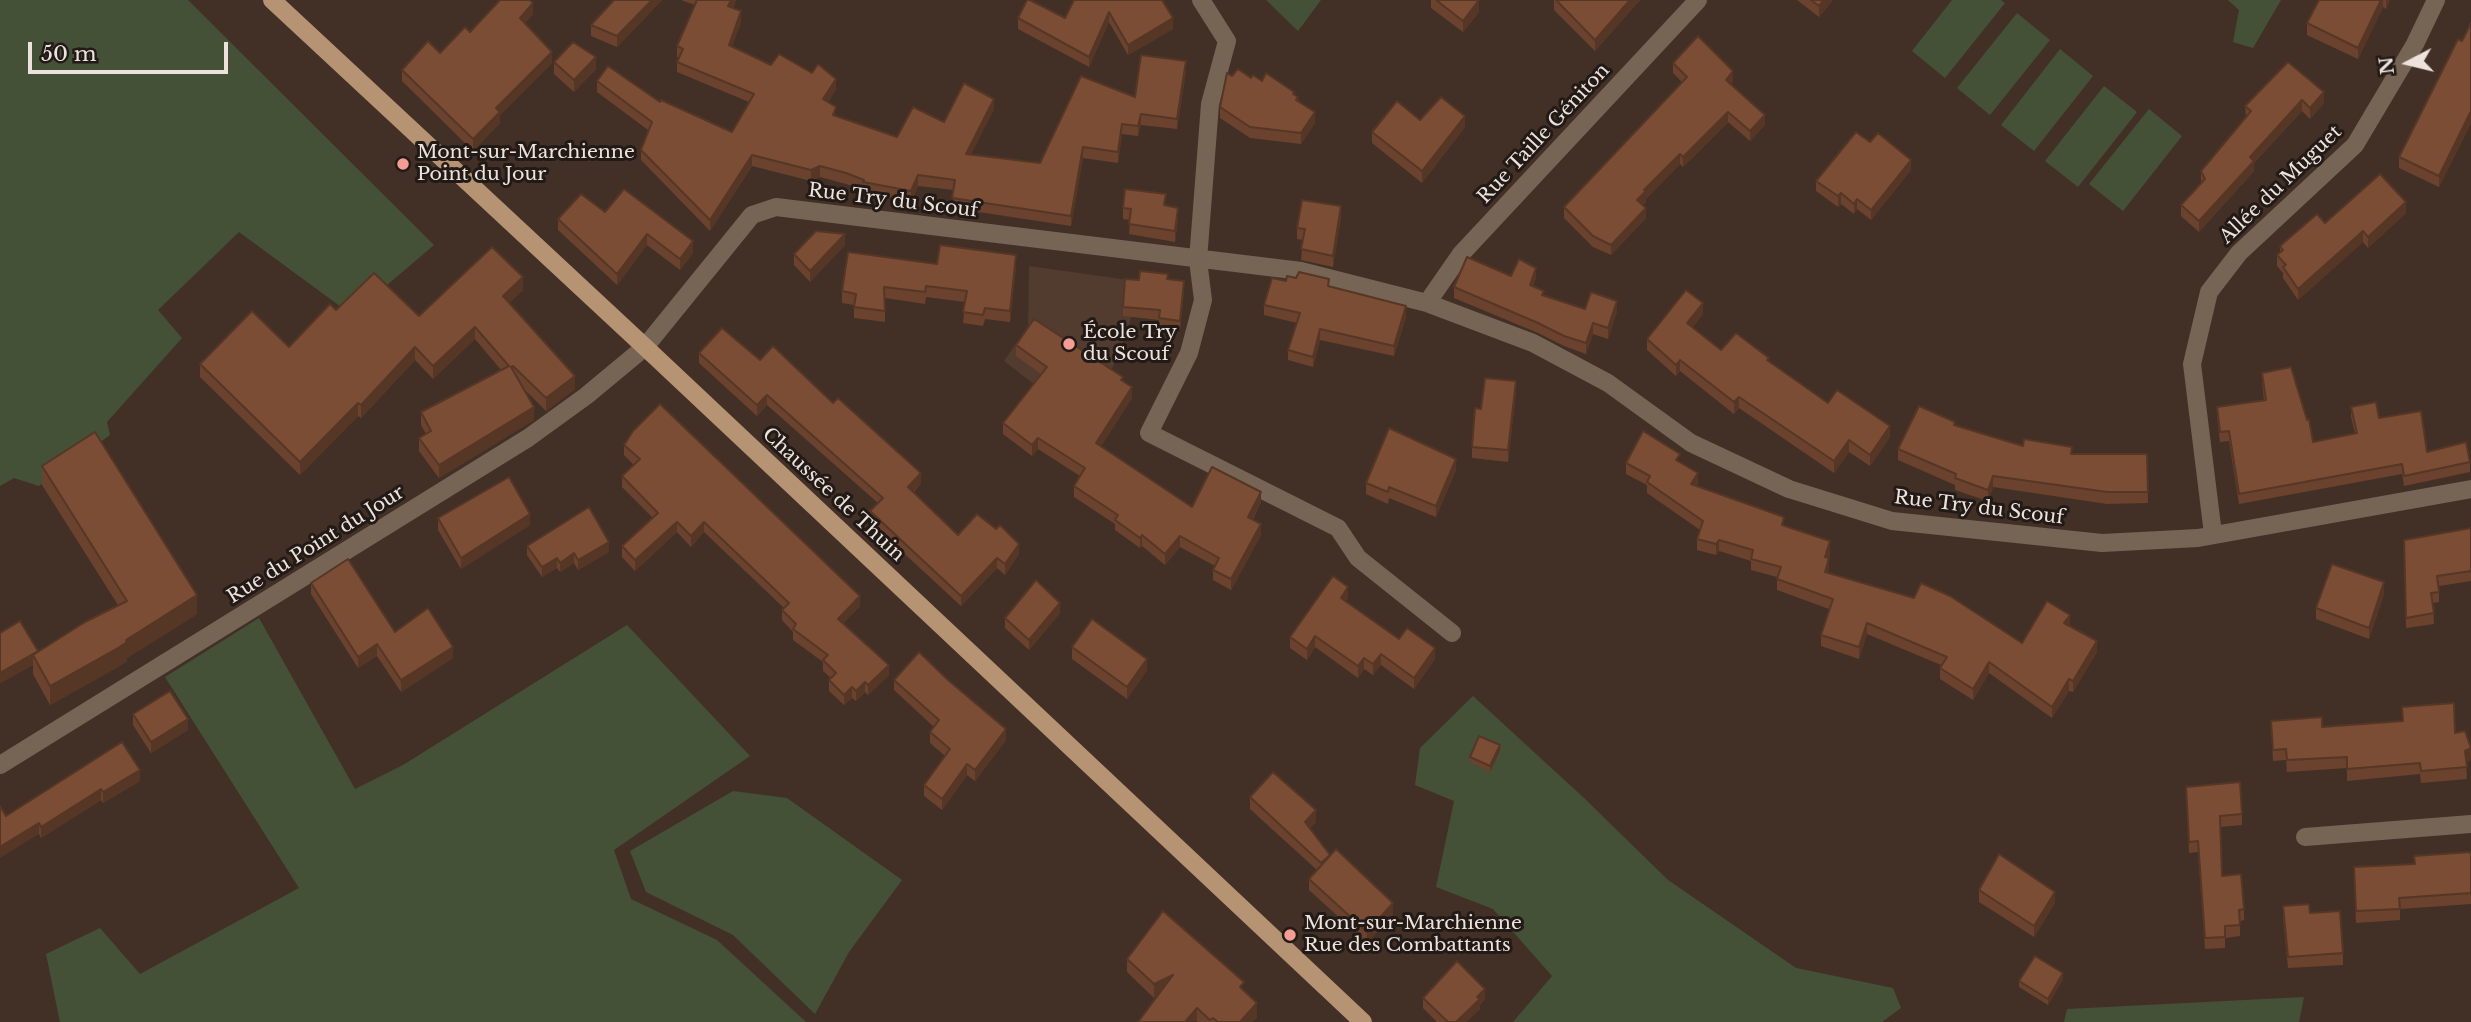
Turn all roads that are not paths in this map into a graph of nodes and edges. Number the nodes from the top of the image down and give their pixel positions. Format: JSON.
{"nodes":[{"id":1,"x":272,"y":0,"type":"edge"},
{"id":2,"x":1201,"y":0,"type":"edge"},
{"id":3,"x":1698,"y":0,"type":"edge"},
{"id":4,"x":2435,"y":0,"type":"edge"},
{"id":5,"x":1198,"y":260,"type":"junction"},
{"id":6,"x":1427,"y":303,"type":"junction"},
{"id":7,"x":645,"y":347,"type":"junction"},
{"id":8,"x":2471,"y":489,"type":"edge"},
{"id":9,"x":2213,"y":534,"type":"junction"},
{"id":10,"x":1452,"y":633,"type":"dead end"},
{"id":11,"x":0,"y":765,"type":"edge"},
{"id":12,"x":2471,"y":824,"type":"edge"},
{"id":13,"x":2305,"y":837,"type":"dead end"},
{"id":14,"x":1363,"y":1022,"type":"edge"}],
"edges":[{"from":1,"to":7,"type":"main road","name":"Chaussée de Thuin"},
{"from":2,"to":5,"type":"street"},
{"from":3,"to":6,"type":"street","name":"Rue Taille Géniton"},
{"from":4,"to":9,"type":"street","name":"Allée du Muguet"},
{"from":5,"to":6,"type":"street","name":"Rue Try du Scouf"},
{"from":5,"to":7,"type":"street","name":"Rue Try du Scouf"},
{"from":5,"to":10,"type":"street"},
{"from":6,"to":9,"type":"street","name":"Rue Try du Scouf"},
{"from":7,"to":11,"type":"street","name":"Rue du Point du Jour"},
{"from":7,"to":14,"type":"main road","name":"Chaussée de Thuin"},
{"from":8,"to":9,"type":"street","name":"Rue Try du Scouf"},
{"from":12,"to":13,"type":"street"}]}
